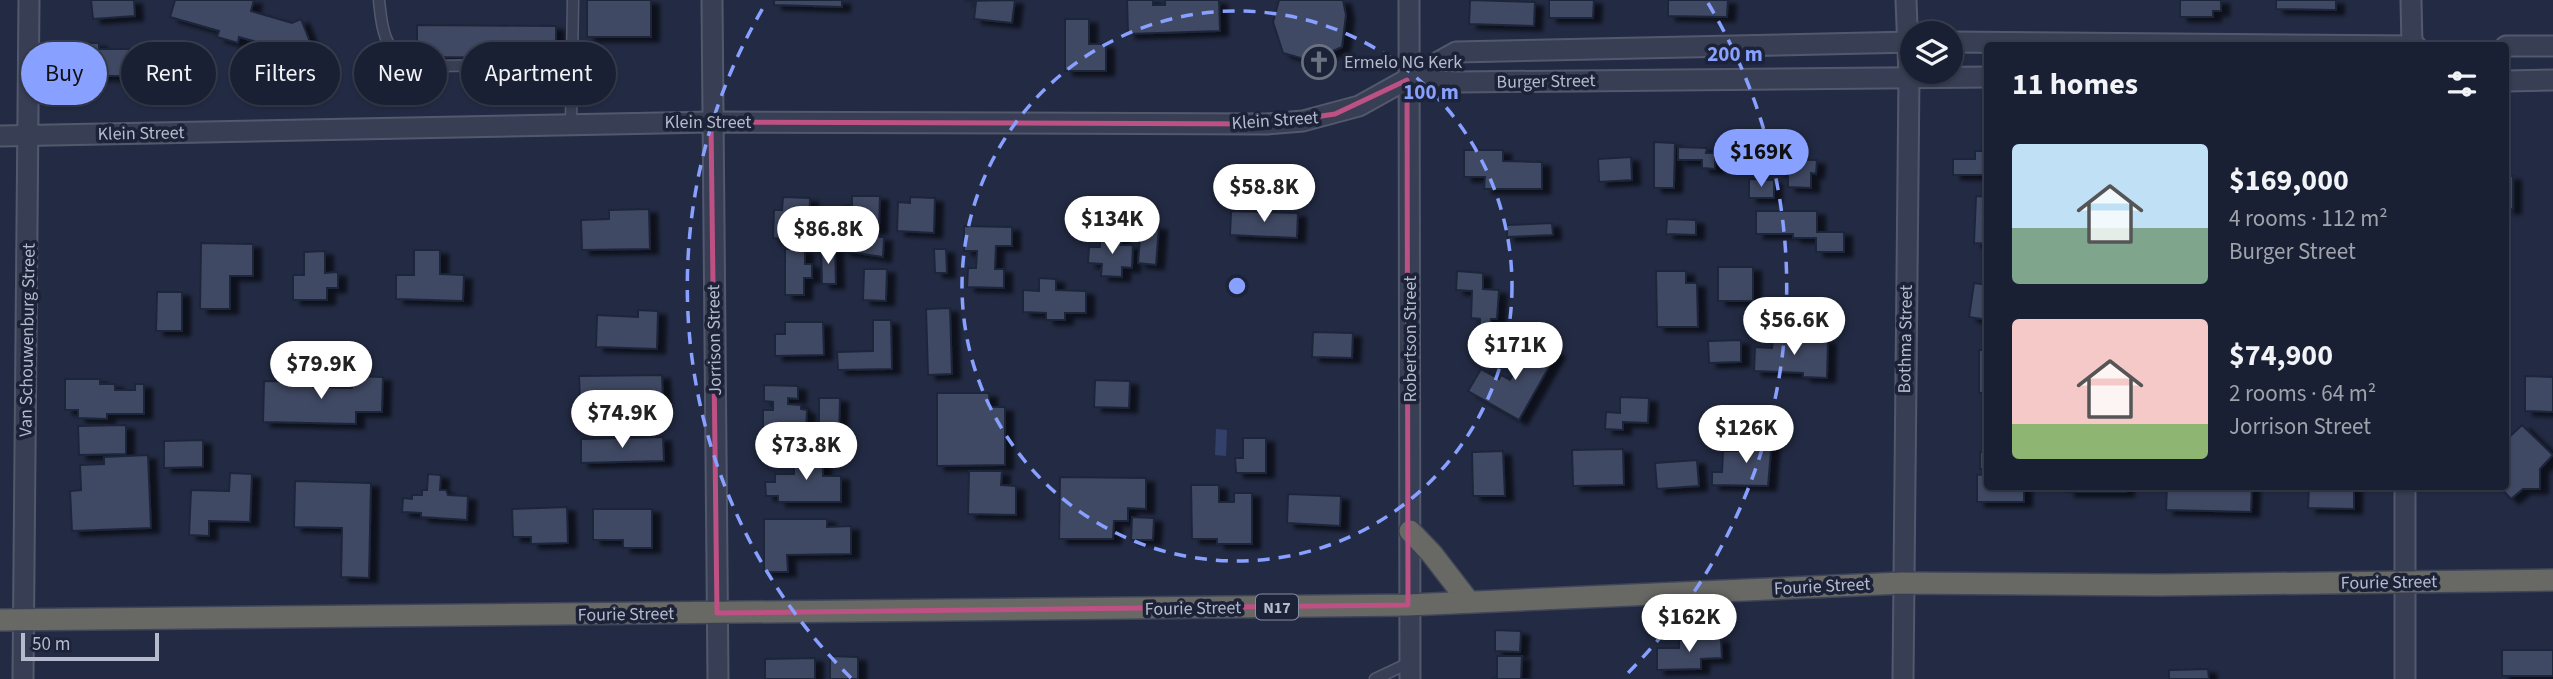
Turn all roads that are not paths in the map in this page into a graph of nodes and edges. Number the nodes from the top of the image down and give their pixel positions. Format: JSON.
{"nodes":[{"id":1,"x":29,"y":0,"type":"edge"},
{"id":2,"x":379,"y":0,"type":"edge"},
{"id":3,"x":573,"y":0,"type":"edge"},
{"id":4,"x":712,"y":0,"type":"edge"},
{"id":5,"x":1409,"y":0,"type":"edge"},
{"id":6,"x":1906,"y":0,"type":"edge"},
{"id":7,"x":2411,"y":0,"type":"edge"},
{"id":8,"x":1908,"y":21,"type":"edge"},
{"id":9,"x":572,"y":42,"type":"edge"},
{"id":10,"x":1900,"y":42,"type":"edge"},
{"id":11,"x":1963,"y":42,"type":"edge"},
{"id":12,"x":1984,"y":42,"type":"edge"},
{"id":13,"x":2414,"y":42,"type":"edge"},
{"id":14,"x":2509,"y":46,"type":"edge"},
{"id":15,"x":2553,"y":46,"type":"edge"},
{"id":16,"x":461,"y":66,"type":"edge"},
{"id":17,"x":1900,"y":76,"type":"edge"},
{"id":18,"x":1963,"y":77,"type":"edge"},
{"id":19,"x":1984,"y":77,"type":"edge"},
{"id":20,"x":1407,"y":80,"type":"junction"},
{"id":21,"x":2553,"y":80,"type":"edge"},
{"id":22,"x":2509,"y":81,"type":"edge"},
{"id":23,"x":1909,"y":84,"type":"edge"},
{"id":24,"x":571,"y":105,"type":"edge"},
{"id":25,"x":711,"y":122,"type":"junction"},
{"id":26,"x":571,"y":123,"type":"junction"},
{"id":27,"x":0,"y":136,"type":"edge"},
{"id":28,"x":30,"y":136,"type":"junction"},
{"id":29,"x":2405,"y":490,"type":"edge"},
{"id":30,"x":1410,"y":531,"type":"junction"},
{"id":31,"x":2553,"y":580,"type":"edge"},
{"id":32,"x":2403,"y":581,"type":"junction"},
{"id":33,"x":1902,"y":583,"type":"junction"},
{"id":34,"x":1469,"y":603,"type":"junction"},
{"id":35,"x":1408,"y":605,"type":"junction"},
{"id":36,"x":718,"y":613,"type":"junction"},
{"id":37,"x":0,"y":620,"type":"edge"},
{"id":38,"x":23,"y":620,"type":"junction"},
{"id":39,"x":1409,"y":671,"type":"edge"},
{"id":40,"x":23,"y":679,"type":"edge"},
{"id":41,"x":718,"y":679,"type":"edge"},
{"id":42,"x":1376,"y":679,"type":"edge"},
{"id":43,"x":1903,"y":679,"type":"edge"},
{"id":44,"x":2405,"y":679,"type":"edge"}],
"edges":[{"from":1,"to":28,"type":"street","name":"Van Schouwenburg Street"},
{"from":2,"to":16,"type":"lane"},
{"from":3,"to":9,"type":"lane"},
{"from":4,"to":25,"type":"street","name":"Jorrison Street"},
{"from":5,"to":20,"type":"street","name":"Robertson Street"},
{"from":6,"to":8,"type":"street","name":"Bothma Street"},
{"from":7,"to":13,"type":"street"},
{"from":10,"to":20,"type":"street","name":"Burger Street"},
{"from":11,"to":12,"type":"street"},
{"from":14,"to":15,"type":"street"},
{"from":17,"to":20,"type":"street","name":"Burger Street"},
{"from":18,"to":19,"type":"street","name":"Burger Street"},
{"from":20,"to":25,"type":"street","name":"Klein Street"},
{"from":20,"to":30,"type":"street","name":"Robertson Street"},
{"from":21,"to":22,"type":"street"},
{"from":23,"to":33,"type":"street","name":"Bothma Street"},
{"from":24,"to":26,"type":"lane"},
{"from":25,"to":26,"type":"street","name":"Klein Street"},
{"from":25,"to":36,"type":"street","name":"Jorrison Street"},
{"from":26,"to":28,"type":"street","name":"Klein Street"},
{"from":27,"to":28,"type":"street","name":"Klein Street"},
{"from":28,"to":38,"type":"street","name":"Van Schouwenburg Street"},
{"from":29,"to":32,"type":"street"},
{"from":30,"to":34,"type":"highway"},
{"from":30,"to":35,"type":"street","name":"Robertson Street"},
{"from":31,"to":32,"type":"highway","name":"Fourie Street","number":"N17"},
{"from":32,"to":33,"type":"highway","name":"Fourie Street","number":"N17"},
{"from":32,"to":44,"type":"street"},
{"from":33,"to":34,"type":"highway","name":"Fourie Street","number":"N17"},
{"from":33,"to":43,"type":"street","name":"Bothma Street"},
{"from":34,"to":35,"type":"highway","name":"Fourie Street","number":"N17"},
{"from":35,"to":36,"type":"highway","name":"Fourie Street","number":"N17"},
{"from":35,"to":39,"type":"street","name":"Robertson Street"},
{"from":36,"to":38,"type":"highway","name":"Fourie Street","number":"N17"},
{"from":36,"to":41,"type":"street","name":"Jorrison Street"},
{"from":37,"to":38,"type":"highway","name":"Fourie Street","number":"N17"},
{"from":38,"to":40,"type":"street","name":"Van Schouwenburg Street"},
{"from":39,"to":42,"type":"lane"}]}
